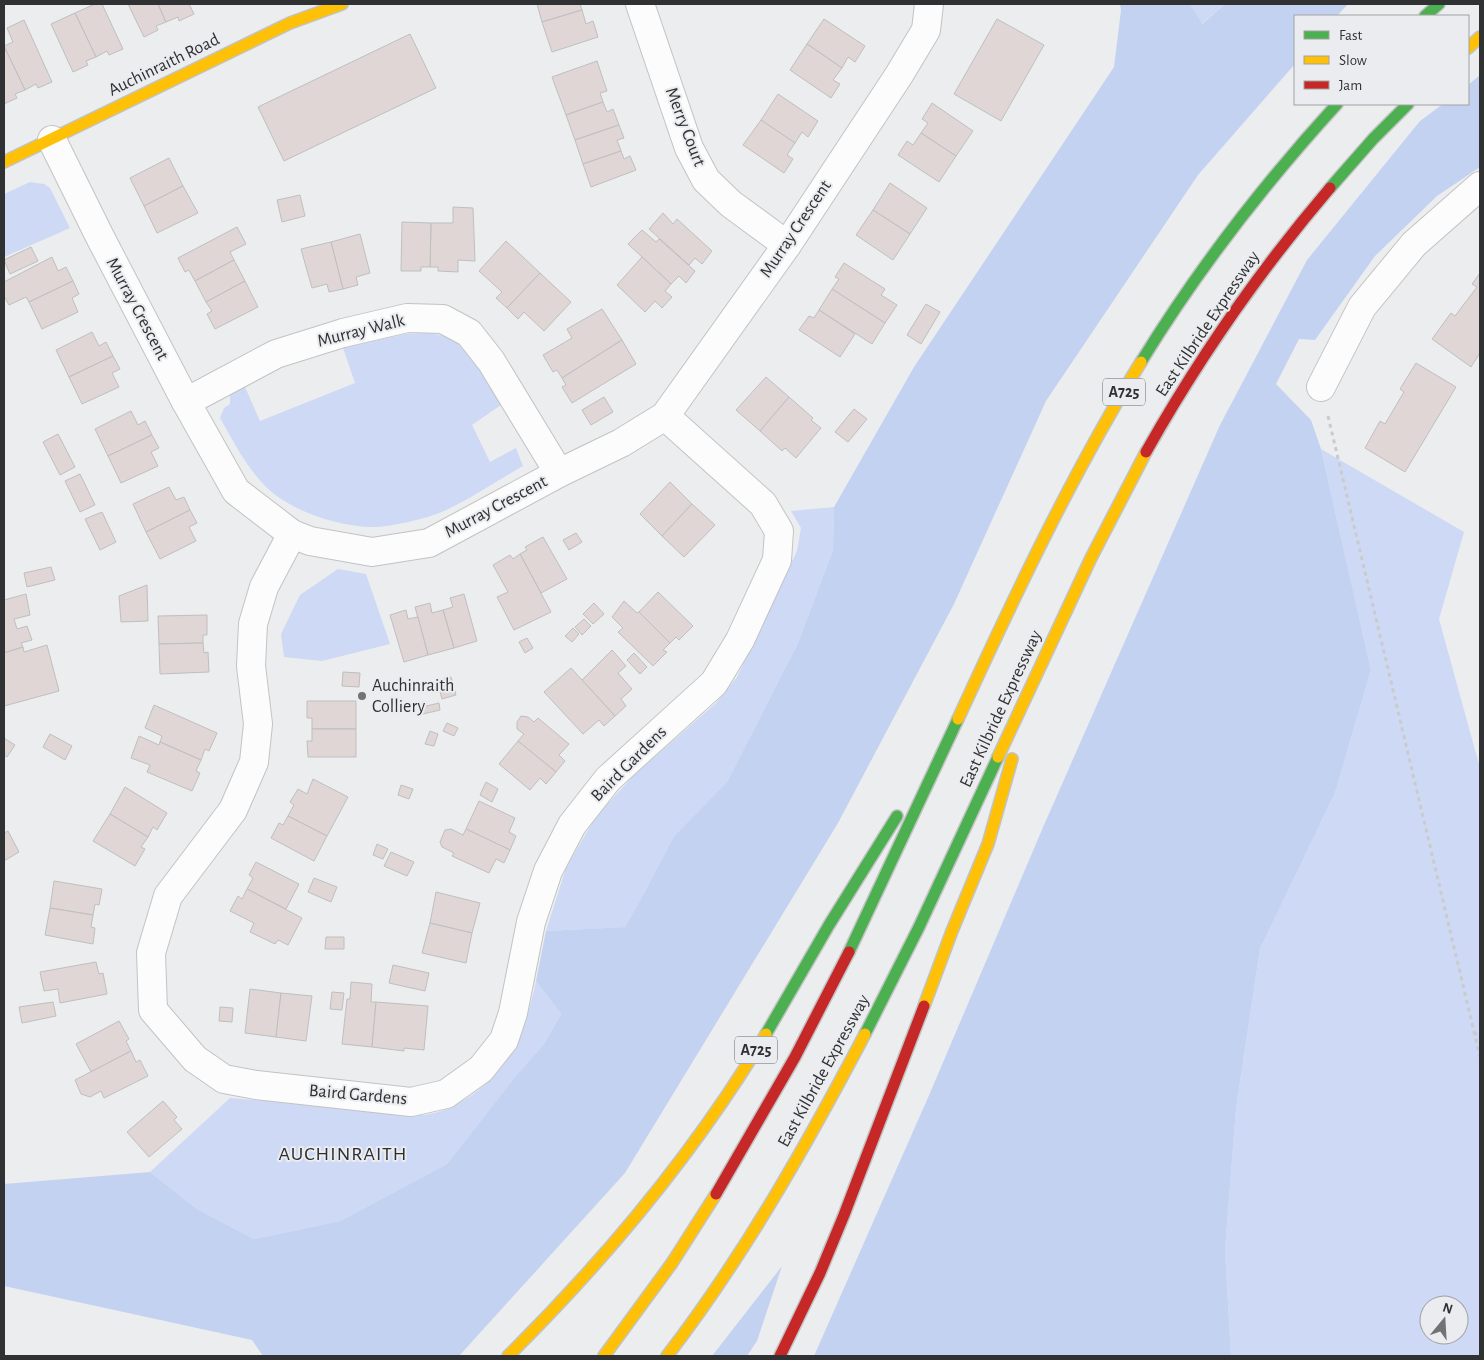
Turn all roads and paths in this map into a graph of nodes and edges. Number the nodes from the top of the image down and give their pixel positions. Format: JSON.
{"nodes":[{"id":1,"x":342,"y":4,"type":"edge"},
{"id":2,"x":640,"y":4,"type":"edge"},
{"id":3,"x":930,"y":4,"type":"edge"},
{"id":4,"x":1438,"y":4,"type":"edge"},
{"id":5,"x":1426,"y":15,"type":"edge"},
{"id":6,"x":1480,"y":37,"type":"edge"},
{"id":7,"x":1469,"y":47,"type":"edge"},
{"id":8,"x":1336,"y":105,"type":"edge"},
{"id":9,"x":1407,"y":105,"type":"edge"},
{"id":10,"x":52,"y":140,"type":"junction"},
{"id":11,"x":4,"y":162,"type":"edge"},
{"id":12,"x":1480,"y":186,"type":"edge"},
{"id":13,"x":787,"y":246,"type":"junction"},
{"id":14,"x":1321,"y":387,"type":"joint"},
{"id":15,"x":186,"y":402,"type":"junction"},
{"id":16,"x":665,"y":416,"type":"junction"},
{"id":17,"x":559,"y":473,"type":"junction"},
{"id":18,"x":292,"y":534,"type":"junction"},
{"id":19,"x":1035,"y":675,"type":"junction"},
{"id":20,"x":961,"y":712,"type":"junction"},
{"id":21,"x":1474,"y":1031,"type":"junction"},
{"id":22,"x":1480,"y":1038,"type":"edge"},
{"id":23,"x":1480,"y":1058,"type":"edge"},
{"id":24,"x":508,"y":1356,"type":"edge"},
{"id":25,"x":604,"y":1356,"type":"edge"},
{"id":26,"x":667,"y":1356,"type":"edge"},
{"id":27,"x":780,"y":1356,"type":"edge"}],
"edges":[{"from":1,"to":10,"type":"main road","name":"Auchinraith Road"},
{"from":2,"to":13,"type":"street","name":"Merry Court"},
{"from":3,"to":13,"type":"street","name":"Murray Crescent"},
{"from":4,"to":5,"type":"main road"},
{"from":6,"to":7,"type":"main road"},
{"from":8,"to":20,"type":"main road","name":"East Kilbride Expressway","number":"A725"},
{"from":9,"to":19,"type":"main road","name":"East Kilbride Expressway","number":"A725"},
{"from":10,"to":11,"type":"main road","name":"Auchinraith Road"},
{"from":10,"to":15,"type":"street","name":"Murray Crescent"},
{"from":12,"to":14,"type":"street"},
{"from":13,"to":16,"type":"street","name":"Murray Crescent"},
{"from":14,"to":21,"type":"path"},
{"from":15,"to":17,"type":"street","name":"Murray Walk"},
{"from":15,"to":18,"type":"street","name":"Murray Crescent"},
{"from":16,"to":17,"type":"street","name":"Murray Crescent"},
{"from":16,"to":18,"type":"street","name":"Baird Gardens"},
{"from":17,"to":18,"type":"street","name":"Murray Crescent"},
{"from":19,"to":26,"type":"main road","name":"East Kilbride Expressway","number":"A725"},
{"from":19,"to":27,"type":"main road","number":"A725"},
{"from":20,"to":24,"type":"main road","number":"A725"},
{"from":20,"to":25,"type":"main road","name":"East Kilbride Expressway","number":"A725"},
{"from":21,"to":22,"type":"path"},
{"from":21,"to":23,"type":"path"}]}
